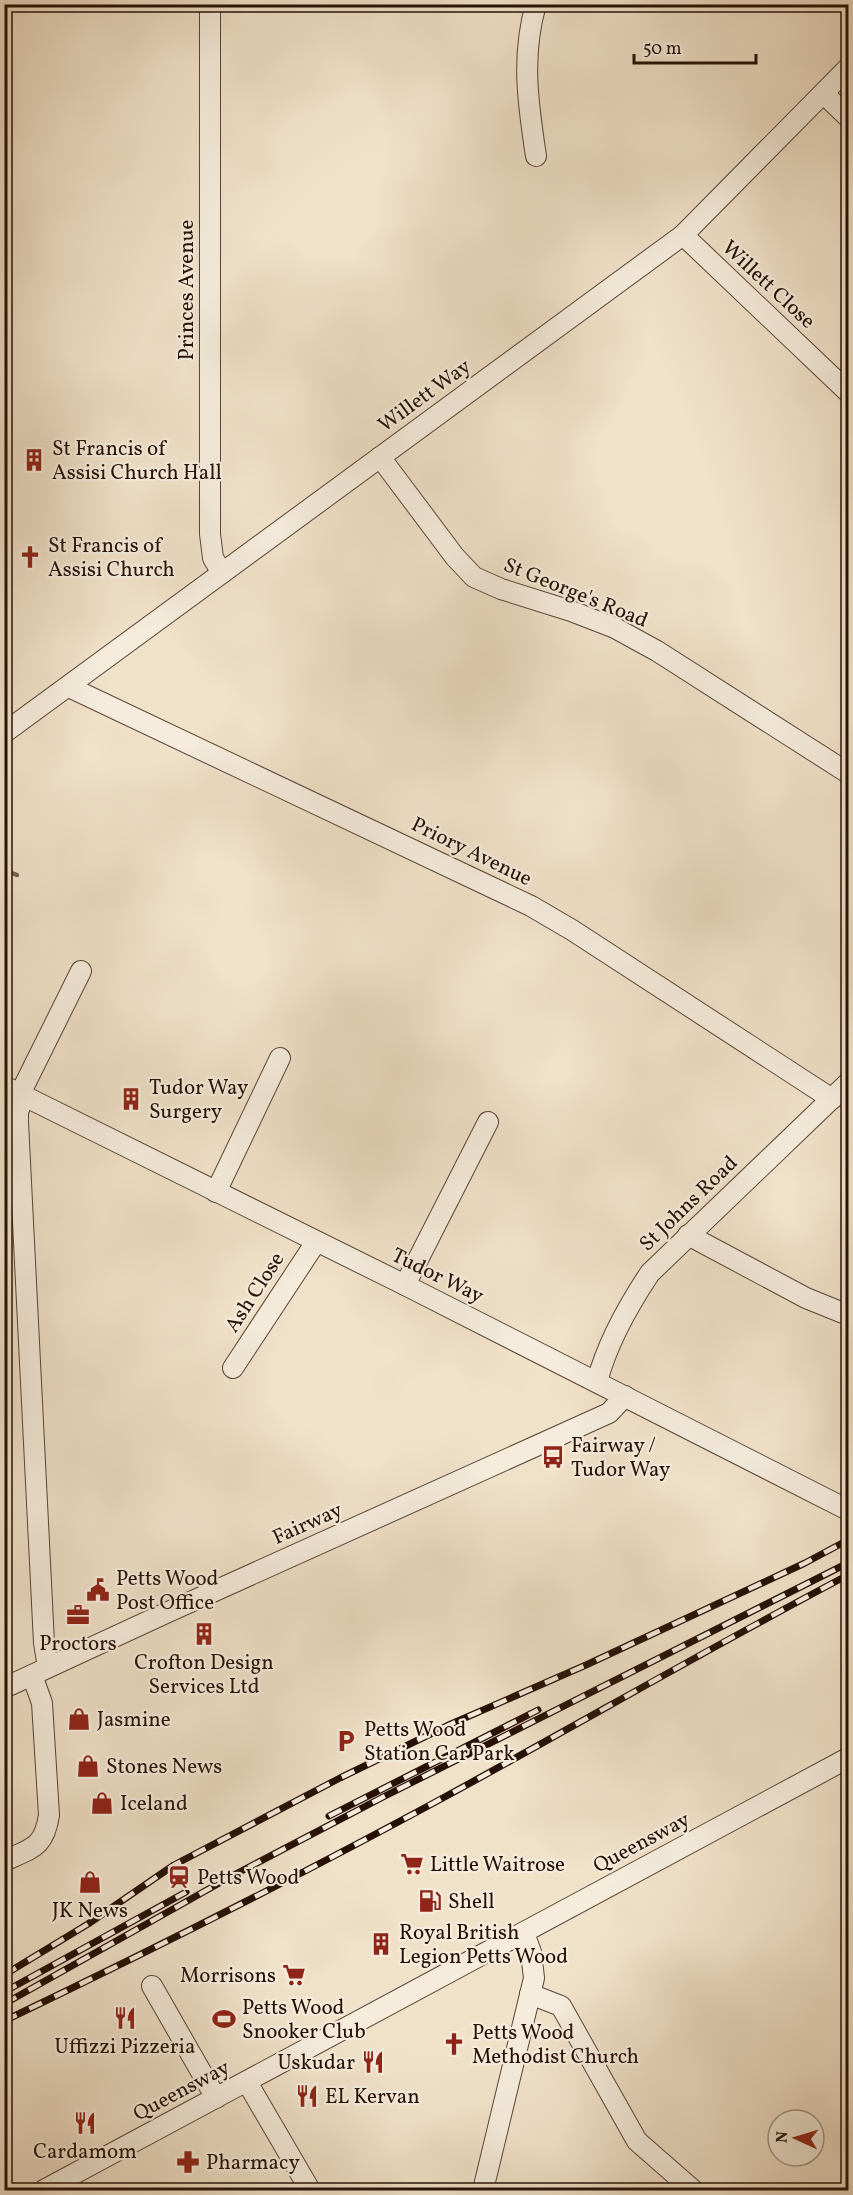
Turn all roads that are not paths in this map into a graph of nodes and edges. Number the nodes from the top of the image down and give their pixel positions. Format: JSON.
{"nodes":[{"id":1,"x":210,"y":4,"type":"edge"},
{"id":2,"x":536,"y":4,"type":"edge"},
{"id":3,"x":849,"y":68,"type":"edge"},
{"id":4,"x":824,"y":94,"type":"junction"},
{"id":5,"x":849,"y":117,"type":"edge"},
{"id":6,"x":536,"y":156,"type":"dead end"},
{"id":7,"x":683,"y":236,"type":"junction"},
{"id":8,"x":849,"y":392,"type":"edge"},
{"id":9,"x":380,"y":457,"type":"junction"},
{"id":10,"x":222,"y":573,"type":"junction"},
{"id":11,"x":69,"y":687,"type":"junction"},
{"id":12,"x":4,"y":733,"type":"edge"},
{"id":13,"x":849,"y":773,"type":"edge"},
{"id":14,"x":81,"y":971,"type":"dead end"},
{"id":15,"x":280,"y":1058,"type":"dead end"},
{"id":16,"x":849,"y":1083,"type":"edge"},
{"id":17,"x":16,"y":1092,"type":"edge"},
{"id":18,"x":832,"y":1099,"type":"junction"},
{"id":19,"x":488,"y":1122,"type":"dead end"},
{"id":20,"x":216,"y":1192,"type":"junction"},
{"id":21,"x":688,"y":1235,"type":"junction"},
{"id":22,"x":316,"y":1242,"type":"junction"},
{"id":23,"x":405,"y":1286,"type":"junction"},
{"id":24,"x":849,"y":1315,"type":"edge"},
{"id":25,"x":233,"y":1368,"type":"dead end"},
{"id":26,"x":597,"y":1382,"type":"junction"},
{"id":27,"x":625,"y":1396,"type":"junction"},
{"id":28,"x":849,"y":1510,"type":"edge"},
{"id":29,"x":40,"y":1671,"type":"junction"},
{"id":30,"x":4,"y":1688,"type":"edge"},
{"id":31,"x":849,"y":1758,"type":"edge"},
{"id":32,"x":4,"y":1861,"type":"edge"},
{"id":33,"x":524,"y":1933,"type":"junction"},
{"id":34,"x":152,"y":1986,"type":"dead end"},
{"id":35,"x":530,"y":1994,"type":"junction"},
{"id":36,"x":247,"y":2082,"type":"junction"},
{"id":37,"x":216,"y":2098,"type":"junction"},
{"id":38,"x":44,"y":2190,"type":"edge"},
{"id":39,"x":310,"y":2190,"type":"edge"},
{"id":40,"x":483,"y":2190,"type":"edge"},
{"id":41,"x":693,"y":2190,"type":"edge"}],
"edges":[{"from":1,"to":10,"type":"street","name":"Princes Avenue"},
{"from":2,"to":6,"type":"street"},
{"from":3,"to":4,"type":"street","name":"Willett Way"},
{"from":4,"to":5,"type":"street"},
{"from":4,"to":7,"type":"street","name":"Willett Way"},
{"from":7,"to":8,"type":"street","name":"Willett Close"},
{"from":7,"to":9,"type":"street","name":"Willett Way"},
{"from":9,"to":10,"type":"street","name":"Willett Way"},
{"from":9,"to":13,"type":"street","name":"St George's Road"},
{"from":10,"to":11,"type":"street","name":"Willett Way"},
{"from":11,"to":12,"type":"street","name":"Willett Way"},
{"from":11,"to":18,"type":"street","name":"Priory Avenue"},
{"from":14,"to":17,"type":"street"},
{"from":15,"to":20,"type":"street"},
{"from":16,"to":18,"type":"street","name":"St Johns Road"},
{"from":17,"to":20,"type":"street","name":"Tudor Way"},
{"from":17,"to":29,"type":"street"},
{"from":18,"to":21,"type":"street","name":"St Johns Road"},
{"from":19,"to":23,"type":"street"},
{"from":20,"to":22,"type":"street","name":"Tudor Way"},
{"from":21,"to":24,"type":"street"},
{"from":21,"to":26,"type":"street","name":"St Johns Road"},
{"from":22,"to":23,"type":"street","name":"Tudor Way"},
{"from":22,"to":25,"type":"street","name":"Ash Close"},
{"from":23,"to":26,"type":"street","name":"Tudor Way"},
{"from":26,"to":27,"type":"street","name":"Tudor Way"},
{"from":27,"to":28,"type":"street","name":"Tudor Way"},
{"from":27,"to":29,"type":"street","name":"Fairway"},
{"from":29,"to":30,"type":"street","name":"Fairway"},
{"from":29,"to":32,"type":"street"},
{"from":31,"to":33,"type":"street","name":"Queensway"},
{"from":33,"to":35,"type":"street"},
{"from":33,"to":36,"type":"street","name":"Queensway"},
{"from":34,"to":37,"type":"street"},
{"from":35,"to":40,"type":"street"},
{"from":35,"to":41,"type":"street"},
{"from":36,"to":37,"type":"street","name":"Queensway"},
{"from":36,"to":39,"type":"street"},
{"from":37,"to":38,"type":"street","name":"Queensway"}]}
